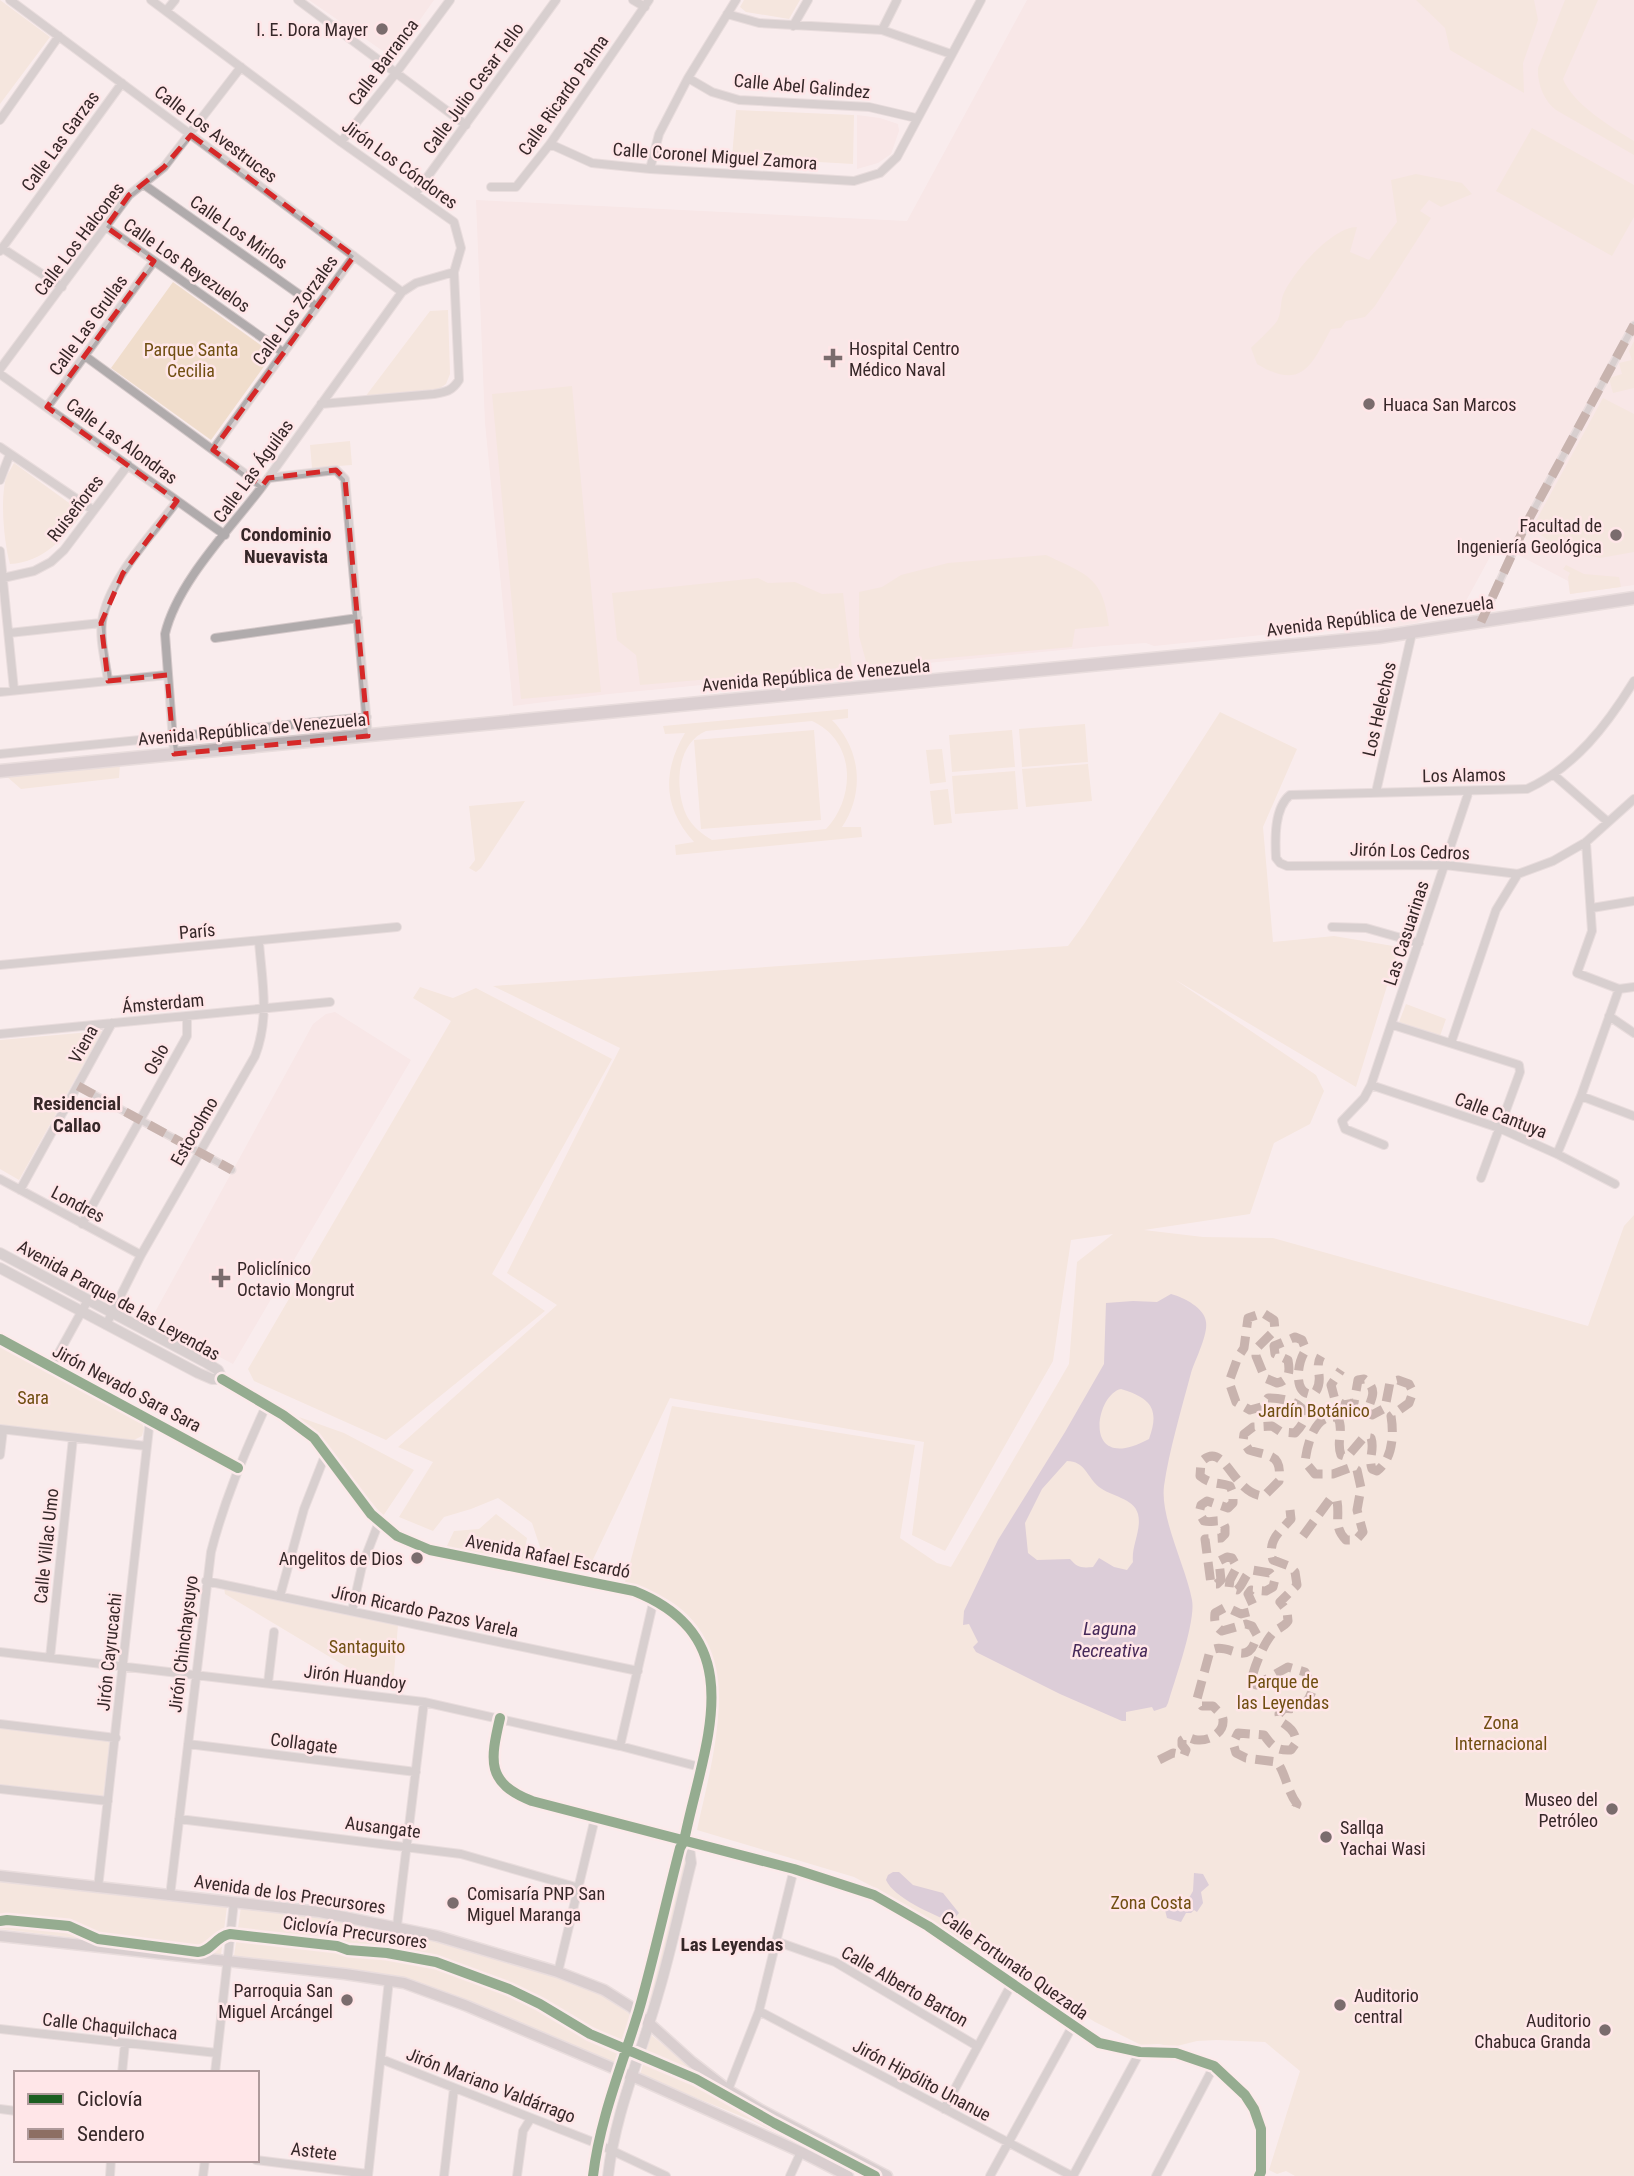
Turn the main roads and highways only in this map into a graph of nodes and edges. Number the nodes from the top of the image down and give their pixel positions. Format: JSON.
{"nodes":[{"id":1,"x":1634,"y":598,"type":"edge"},
{"id":2,"x":0,"y":771,"type":"edge"},
{"id":3,"x":0,"y":1876,"type":"edge"},
{"id":4,"x":0,"y":1936,"type":"edge"},
{"id":5,"x":848,"y":2176,"type":"edge"},
{"id":6,"x":887,"y":2176,"type":"edge"}],
"edges":[{"from":1,"to":2,"type":"main road","name":"Avenida República de Venezuela"},
{"from":3,"to":6,"type":"main road","name":"Avenida de los Precursores"},
{"from":4,"to":5,"type":"main road"}]}
